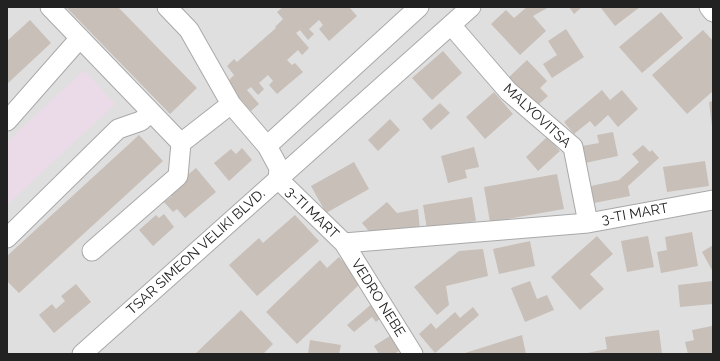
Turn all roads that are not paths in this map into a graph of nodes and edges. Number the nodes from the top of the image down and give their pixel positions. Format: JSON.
{"nodes":[{"id":1,"x":50,"y":7,"type":"edge"},
{"id":2,"x":166,"y":7,"type":"edge"},
{"id":3,"x":419,"y":7,"type":"edge"},
{"id":4,"x":709,"y":7,"type":"edge"},
{"id":5,"x":468,"y":8,"type":"edge"},
{"id":6,"x":713,"y":12,"type":"edge"},
{"id":7,"x":451,"y":25,"type":"junction"},
{"id":8,"x":80,"y":38,"type":"junction"},
{"id":9,"x":231,"y":104,"type":"junction"},
{"id":10,"x":151,"y":112,"type":"junction"},
{"id":11,"x":7,"y":121,"type":"edge"},
{"id":12,"x":181,"y":143,"type":"junction"},
{"id":13,"x":267,"y":146,"type":"junction"},
{"id":14,"x":278,"y":179,"type":"junction"},
{"id":15,"x":713,"y":200,"type":"edge"},
{"id":16,"x":588,"y":223,"type":"junction"},
{"id":17,"x":7,"y":238,"type":"edge"},
{"id":18,"x":344,"y":243,"type":"junction"},
{"id":19,"x":92,"y":251,"type":"dead end"},
{"id":20,"x":82,"y":354,"type":"edge"},
{"id":21,"x":413,"y":354,"type":"edge"}],
"edges":[{"from":1,"to":8,"type":"street"},
{"from":2,"to":9,"type":"street","name":"3-TI MART"},
{"from":3,"to":13,"type":"street"},
{"from":4,"to":6,"type":"street"},
{"from":5,"to":7,"type":"street","name":"TSAR SIMEON VELIKI BLVD."},
{"from":7,"to":14,"type":"street","name":"TSAR SIMEON VELIKI BLVD."},
{"from":7,"to":16,"type":"street","name":"MALYOVITSA"},
{"from":8,"to":10,"type":"street"},
{"from":8,"to":11,"type":"street"},
{"from":9,"to":12,"type":"street"},
{"from":9,"to":13,"type":"street","name":"3-TI MART"},
{"from":10,"to":12,"type":"street"},
{"from":10,"to":17,"type":"street"},
{"from":12,"to":19,"type":"street"},
{"from":13,"to":14,"type":"street","name":"3-TI MART"},
{"from":14,"to":18,"type":"street","name":"3-TI MART"},
{"from":14,"to":20,"type":"street","name":"TSAR SIMEON VELIKI BLVD."},
{"from":15,"to":16,"type":"street","name":"3-TI MART"},
{"from":16,"to":18,"type":"street","name":"3-TI MART"},
{"from":18,"to":21,"type":"street","name":"VEDRO NEBE"}]}
